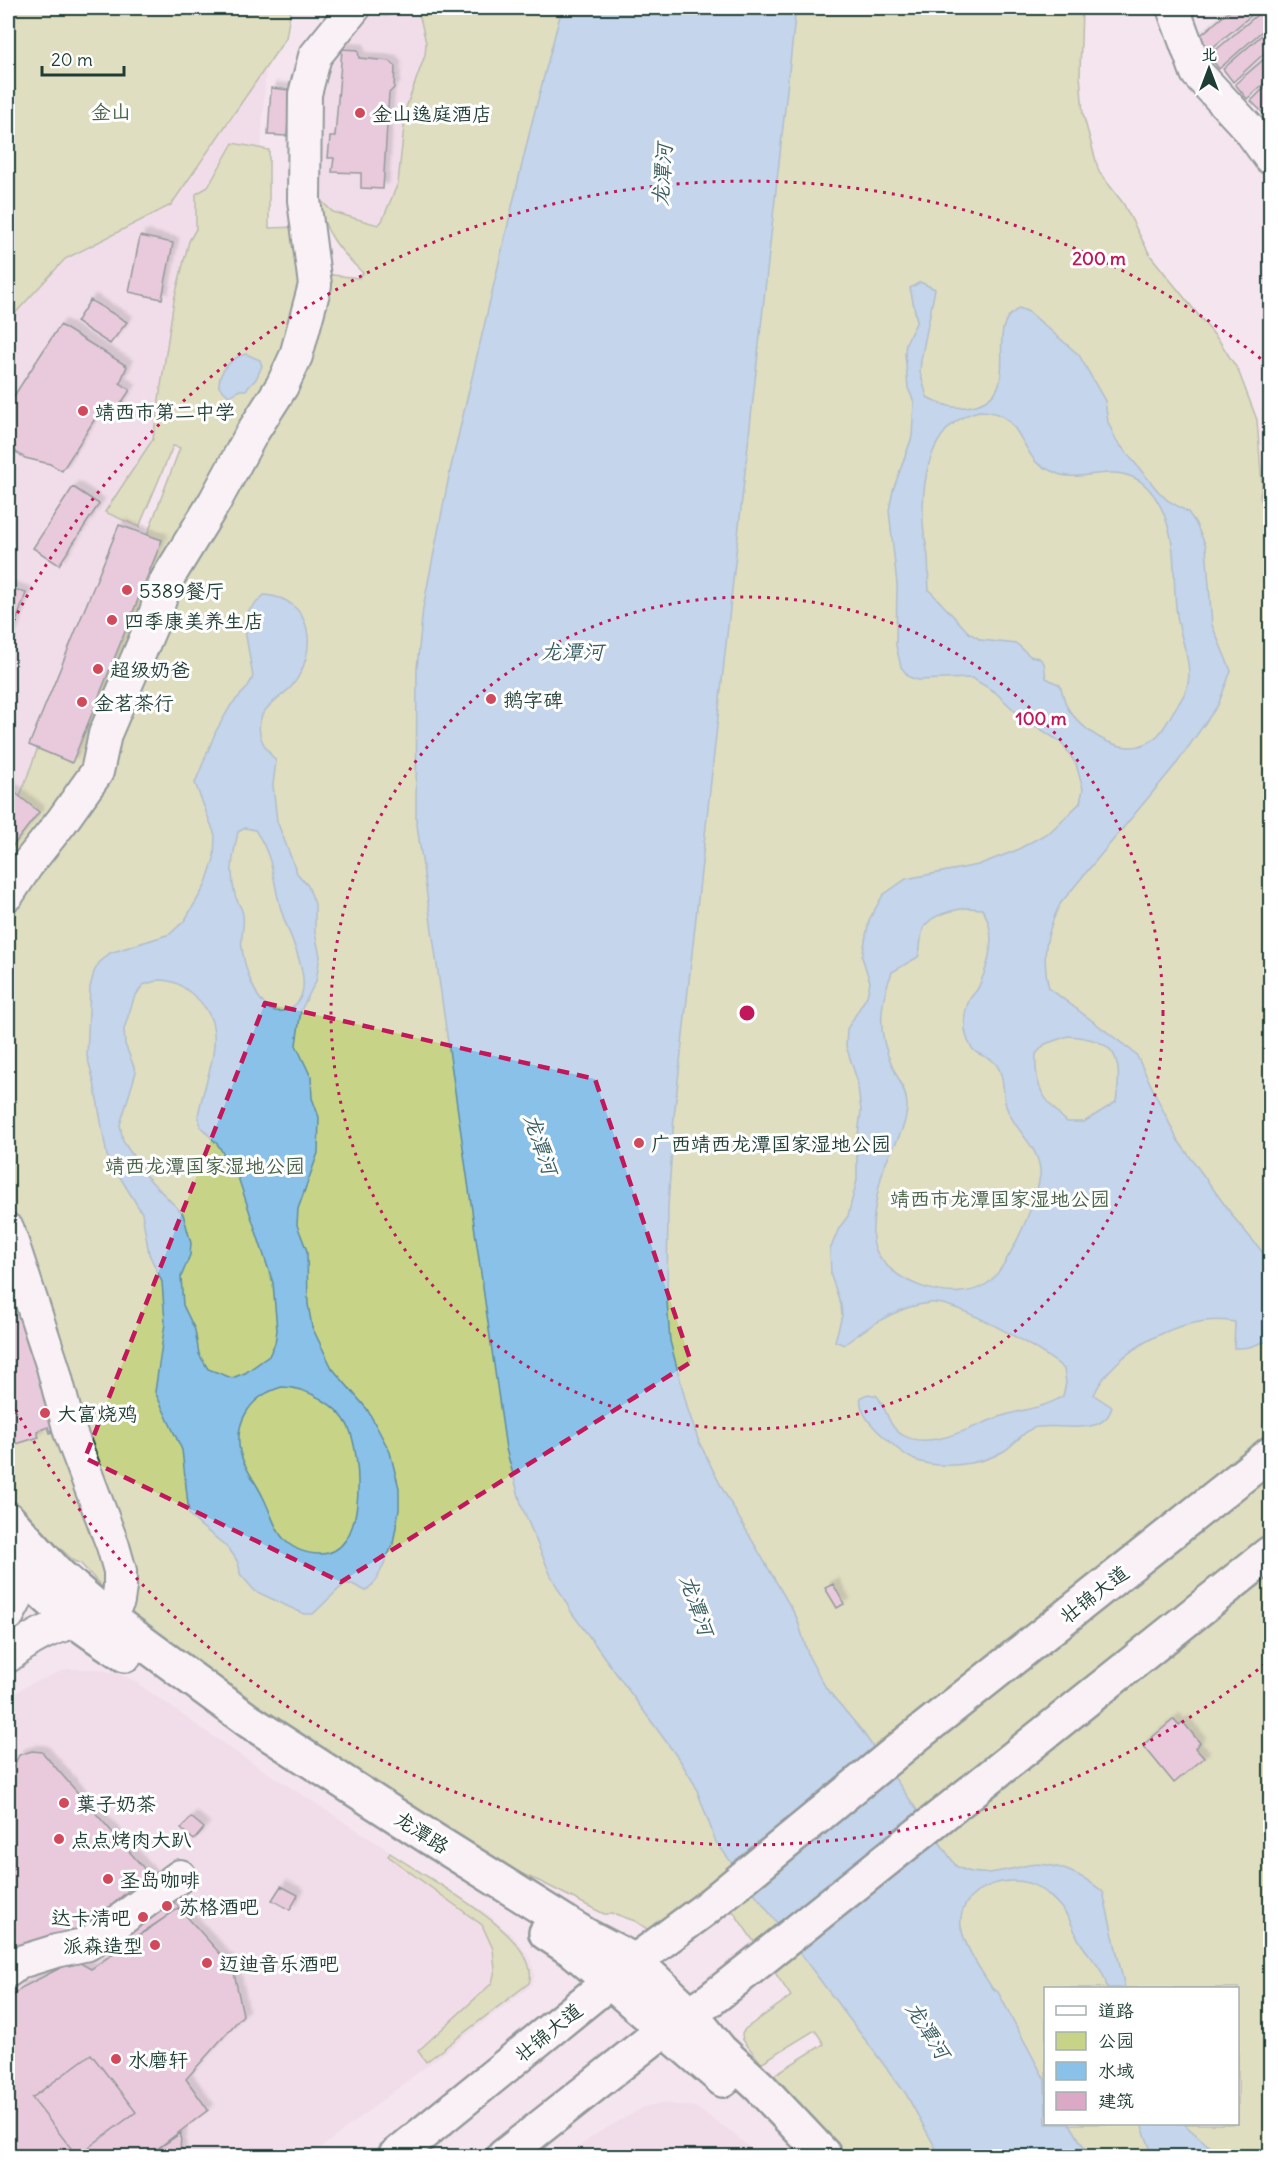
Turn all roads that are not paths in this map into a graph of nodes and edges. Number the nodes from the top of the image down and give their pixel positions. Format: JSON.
{"nodes":[{"id":1,"x":354,"y":8,"type":"edge"},
{"id":2,"x":1173,"y":8,"type":"edge"},
{"id":3,"x":1270,"y":158,"type":"edge"},
{"id":4,"x":8,"y":894,"type":"edge"},
{"id":5,"x":8,"y":1230,"type":"edge"},
{"id":6,"x":1270,"y":1454,"type":"edge"},
{"id":7,"x":8,"y":1519,"type":"edge"},
{"id":8,"x":1270,"y":1553,"type":"edge"},
{"id":9,"x":20,"y":1557,"type":"edge"},
{"id":10,"x":8,"y":1615,"type":"edge"},
{"id":11,"x":108,"y":1617,"type":"junction"},
{"id":12,"x":72,"y":1621,"type":"junction"},
{"id":13,"x":8,"y":1656,"type":"edge"},
{"id":14,"x":180,"y":1876,"type":"dead end"},
{"id":15,"x":635,"y":1961,"type":"junction"},
{"id":16,"x":8,"y":1971,"type":"edge"},
{"id":17,"x":609,"y":1984,"type":"junction"},
{"id":18,"x":678,"y":2021,"type":"junction"},
{"id":19,"x":395,"y":2157,"type":"edge"},
{"id":20,"x":504,"y":2157,"type":"edge"},
{"id":21,"x":802,"y":2157,"type":"edge"},
{"id":22,"x":825,"y":2157,"type":"edge"}],
"edges":[{"from":1,"to":4,"type":"street"},
{"from":2,"to":3,"type":"street"},
{"from":5,"to":11,"type":"street"},
{"from":6,"to":15,"type":"main road","name":"壮锦大道"},
{"from":7,"to":9,"type":"main road","name":"龙潭路"},
{"from":8,"to":18,"type":"main road"},
{"from":9,"to":10,"type":"street"},
{"from":9,"to":11,"type":"main road","name":"龙潭路"},
{"from":9,"to":12,"type":"main road","name":"龙潭路"},
{"from":11,"to":12,"type":"street"},
{"from":11,"to":15,"type":"main road","name":"龙潭路"},
{"from":12,"to":13,"type":"street"},
{"from":12,"to":17,"type":"main road","name":"龙潭路"},
{"from":14,"to":16,"type":"street"},
{"from":15,"to":17,"type":"main road","name":"壮锦大道"},
{"from":15,"to":18,"type":"main road","name":"龙潭路"},
{"from":17,"to":18,"type":"main road","name":"龙潭路"},
{"from":17,"to":19,"type":"main road","name":"壮锦大道"},
{"from":18,"to":20,"type":"main road"},
{"from":18,"to":21,"type":"main road","name":"龙潭路"},
{"from":18,"to":22,"type":"main road","name":"龙潭路"}]}
